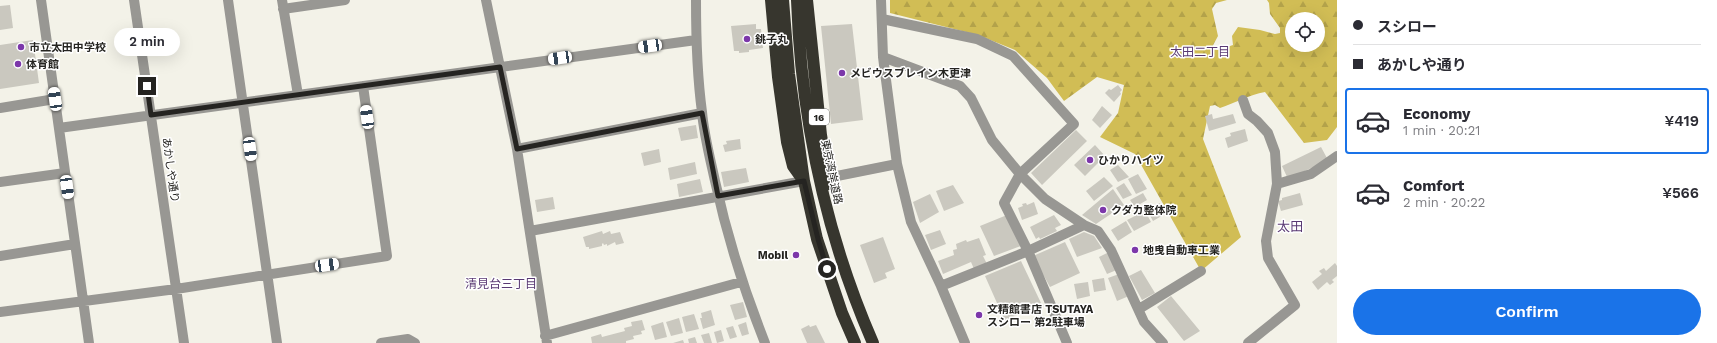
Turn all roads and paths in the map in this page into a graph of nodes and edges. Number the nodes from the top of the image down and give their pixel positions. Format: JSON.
{"nodes":[{"id":1,"x":41,"y":0,"type":"edge"},
{"id":2,"x":134,"y":0,"type":"edge"},
{"id":3,"x":228,"y":0,"type":"edge"},
{"id":4,"x":345,"y":0,"type":"edge"},
{"id":5,"x":486,"y":0,"type":"edge"},
{"id":6,"x":696,"y":0,"type":"edge"},
{"id":7,"x":771,"y":0,"type":"edge"},
{"id":8,"x":783,"y":0,"type":"edge"},
{"id":9,"x":797,"y":0,"type":"edge"},
{"id":10,"x":807,"y":0,"type":"edge"},
{"id":11,"x":881,"y":0,"type":"edge"},
{"id":12,"x":282,"y":4,"type":"edge"},
{"id":13,"x":882,"y":19,"type":"junction"},
{"id":14,"x":696,"y":40,"type":"junction"},
{"id":15,"x":883,"y":57,"type":"junction"},
{"id":16,"x":500,"y":67,"type":"junction"},
{"id":17,"x":363,"y":86,"type":"junction"},
{"id":18,"x":298,"y":95,"type":"junction"},
{"id":19,"x":55,"y":99,"type":"junction"},
{"id":20,"x":1243,"y":100,"type":"dead end"},
{"id":21,"x":243,"y":102,"type":"junction"},
{"id":22,"x":0,"y":108,"type":"edge"},
{"id":23,"x":702,"y":113,"type":"junction"},
{"id":24,"x":151,"y":115,"type":"junction"},
{"id":25,"x":59,"y":128,"type":"junction"},
{"id":26,"x":517,"y":149,"type":"junction"},
{"id":27,"x":1337,"y":156,"type":"edge"},
{"id":28,"x":897,"y":164,"type":"junction"},
{"id":29,"x":65,"y":173,"type":"junction"},
{"id":30,"x":1020,"y":174,"type":"junction"},
{"id":31,"x":828,"y":178,"type":"junction"},
{"id":32,"x":804,"y":181,"type":"junction"},
{"id":33,"x":0,"y":182,"type":"edge"},
{"id":34,"x":1277,"y":184,"type":"junction"},
{"id":35,"x":718,"y":196,"type":"junction"},
{"id":36,"x":1084,"y":225,"type":"junction"},
{"id":37,"x":530,"y":231,"type":"junction"},
{"id":38,"x":833,"y":233,"type":"junction"},
{"id":39,"x":75,"y":244,"type":"junction"},
{"id":40,"x":1028,"y":251,"type":"junction"},
{"id":41,"x":0,"y":256,"type":"edge"},
{"id":42,"x":1201,"y":270,"type":"dead end"},
{"id":43,"x":267,"y":274,"type":"junction"},
{"id":44,"x":742,"y":282,"type":"junction"},
{"id":45,"x":941,"y":286,"type":"junction"},
{"id":46,"x":176,"y":288,"type":"junction"},
{"id":47,"x":83,"y":300,"type":"junction"},
{"id":48,"x":1139,"y":309,"type":"junction"},
{"id":49,"x":0,"y":312,"type":"edge"},
{"id":50,"x":546,"y":341,"type":"edge"},
{"id":51,"x":89,"y":343,"type":"edge"},
{"id":52,"x":184,"y":343,"type":"edge"},
{"id":53,"x":277,"y":343,"type":"edge"},
{"id":54,"x":381,"y":343,"type":"edge"},
{"id":55,"x":415,"y":343,"type":"edge"},
{"id":56,"x":765,"y":343,"type":"edge"},
{"id":57,"x":855,"y":343,"type":"edge"},
{"id":58,"x":874,"y":343,"type":"edge"},
{"id":59,"x":965,"y":343,"type":"edge"},
{"id":60,"x":1067,"y":343,"type":"edge"},
{"id":61,"x":1163,"y":343,"type":"edge"},
{"id":62,"x":1248,"y":343,"type":"edge"}],
"edges":[{"from":1,"to":19,"type":"street"},
{"from":2,"to":24,"type":"street","name":"あかしや通り"},
{"from":3,"to":21,"type":"street"},
{"from":4,"to":12,"type":"street"},
{"from":5,"to":16,"type":"street"},
{"from":6,"to":14,"type":"street"},
{"from":7,"to":32,"type":"highway","number":"16"},
{"from":8,"to":32,"type":"highway","number":"16"},
{"from":9,"to":38,"type":"highway","name":"東京湾岸道路","number":"16"},
{"from":10,"to":31,"type":"highway","number":"16"},
{"from":11,"to":13,"type":"street"},
{"from":12,"to":18,"type":"street"},
{"from":13,"to":15,"type":"street"},
{"from":13,"to":30,"type":"street"},
{"from":14,"to":16,"type":"street"},
{"from":14,"to":23,"type":"street"},
{"from":15,"to":28,"type":"street"},
{"from":15,"to":30,"type":"street"},
{"from":16,"to":17,"type":"street"},
{"from":16,"to":26,"type":"street"},
{"from":17,"to":18,"type":"street"},
{"from":17,"to":43,"type":"street"},
{"from":18,"to":21,"type":"street"},
{"from":19,"to":22,"type":"street"},
{"from":19,"to":25,"type":"street"},
{"from":20,"to":34,"type":"street"},
{"from":21,"to":24,"type":"street"},
{"from":21,"to":43,"type":"street"},
{"from":23,"to":26,"type":"street"},
{"from":23,"to":35,"type":"street"},
{"from":24,"to":25,"type":"street"},
{"from":24,"to":46,"type":"street","name":"あかしや通り"},
{"from":25,"to":29,"type":"street"},
{"from":26,"to":37,"type":"street"},
{"from":27,"to":34,"type":"street"},
{"from":28,"to":31,"type":"street"},
{"from":28,"to":45,"type":"street"},
{"from":29,"to":33,"type":"street"},
{"from":29,"to":39,"type":"street"},
{"from":30,"to":36,"type":"street"},
{"from":30,"to":40,"type":"street"},
{"from":31,"to":38,"type":"highway","number":"16"},
{"from":32,"to":35,"type":"street"},
{"from":32,"to":57,"type":"highway","number":"16"},
{"from":34,"to":62,"type":"street"},
{"from":35,"to":37,"type":"street"},
{"from":35,"to":44,"type":"street"},
{"from":36,"to":40,"type":"street"},
{"from":36,"to":48,"type":"street"},
{"from":37,"to":50,"type":"street"},
{"from":38,"to":58,"type":"highway","name":"東京湾岸道路","number":"16"},
{"from":39,"to":41,"type":"street"},
{"from":39,"to":47,"type":"street"},
{"from":40,"to":45,"type":"street"},
{"from":40,"to":60,"type":"street"},
{"from":42,"to":48,"type":"street"},
{"from":43,"to":46,"type":"street"},
{"from":43,"to":53,"type":"street"},
{"from":44,"to":50,"type":"street"},
{"from":44,"to":56,"type":"street"},
{"from":45,"to":59,"type":"street"},
{"from":46,"to":47,"type":"street"},
{"from":46,"to":52,"type":"street","name":"あかしや通り"},
{"from":47,"to":49,"type":"street"},
{"from":47,"to":51,"type":"street"},
{"from":48,"to":61,"type":"street"},
{"from":54,"to":55,"type":"street"}]}
